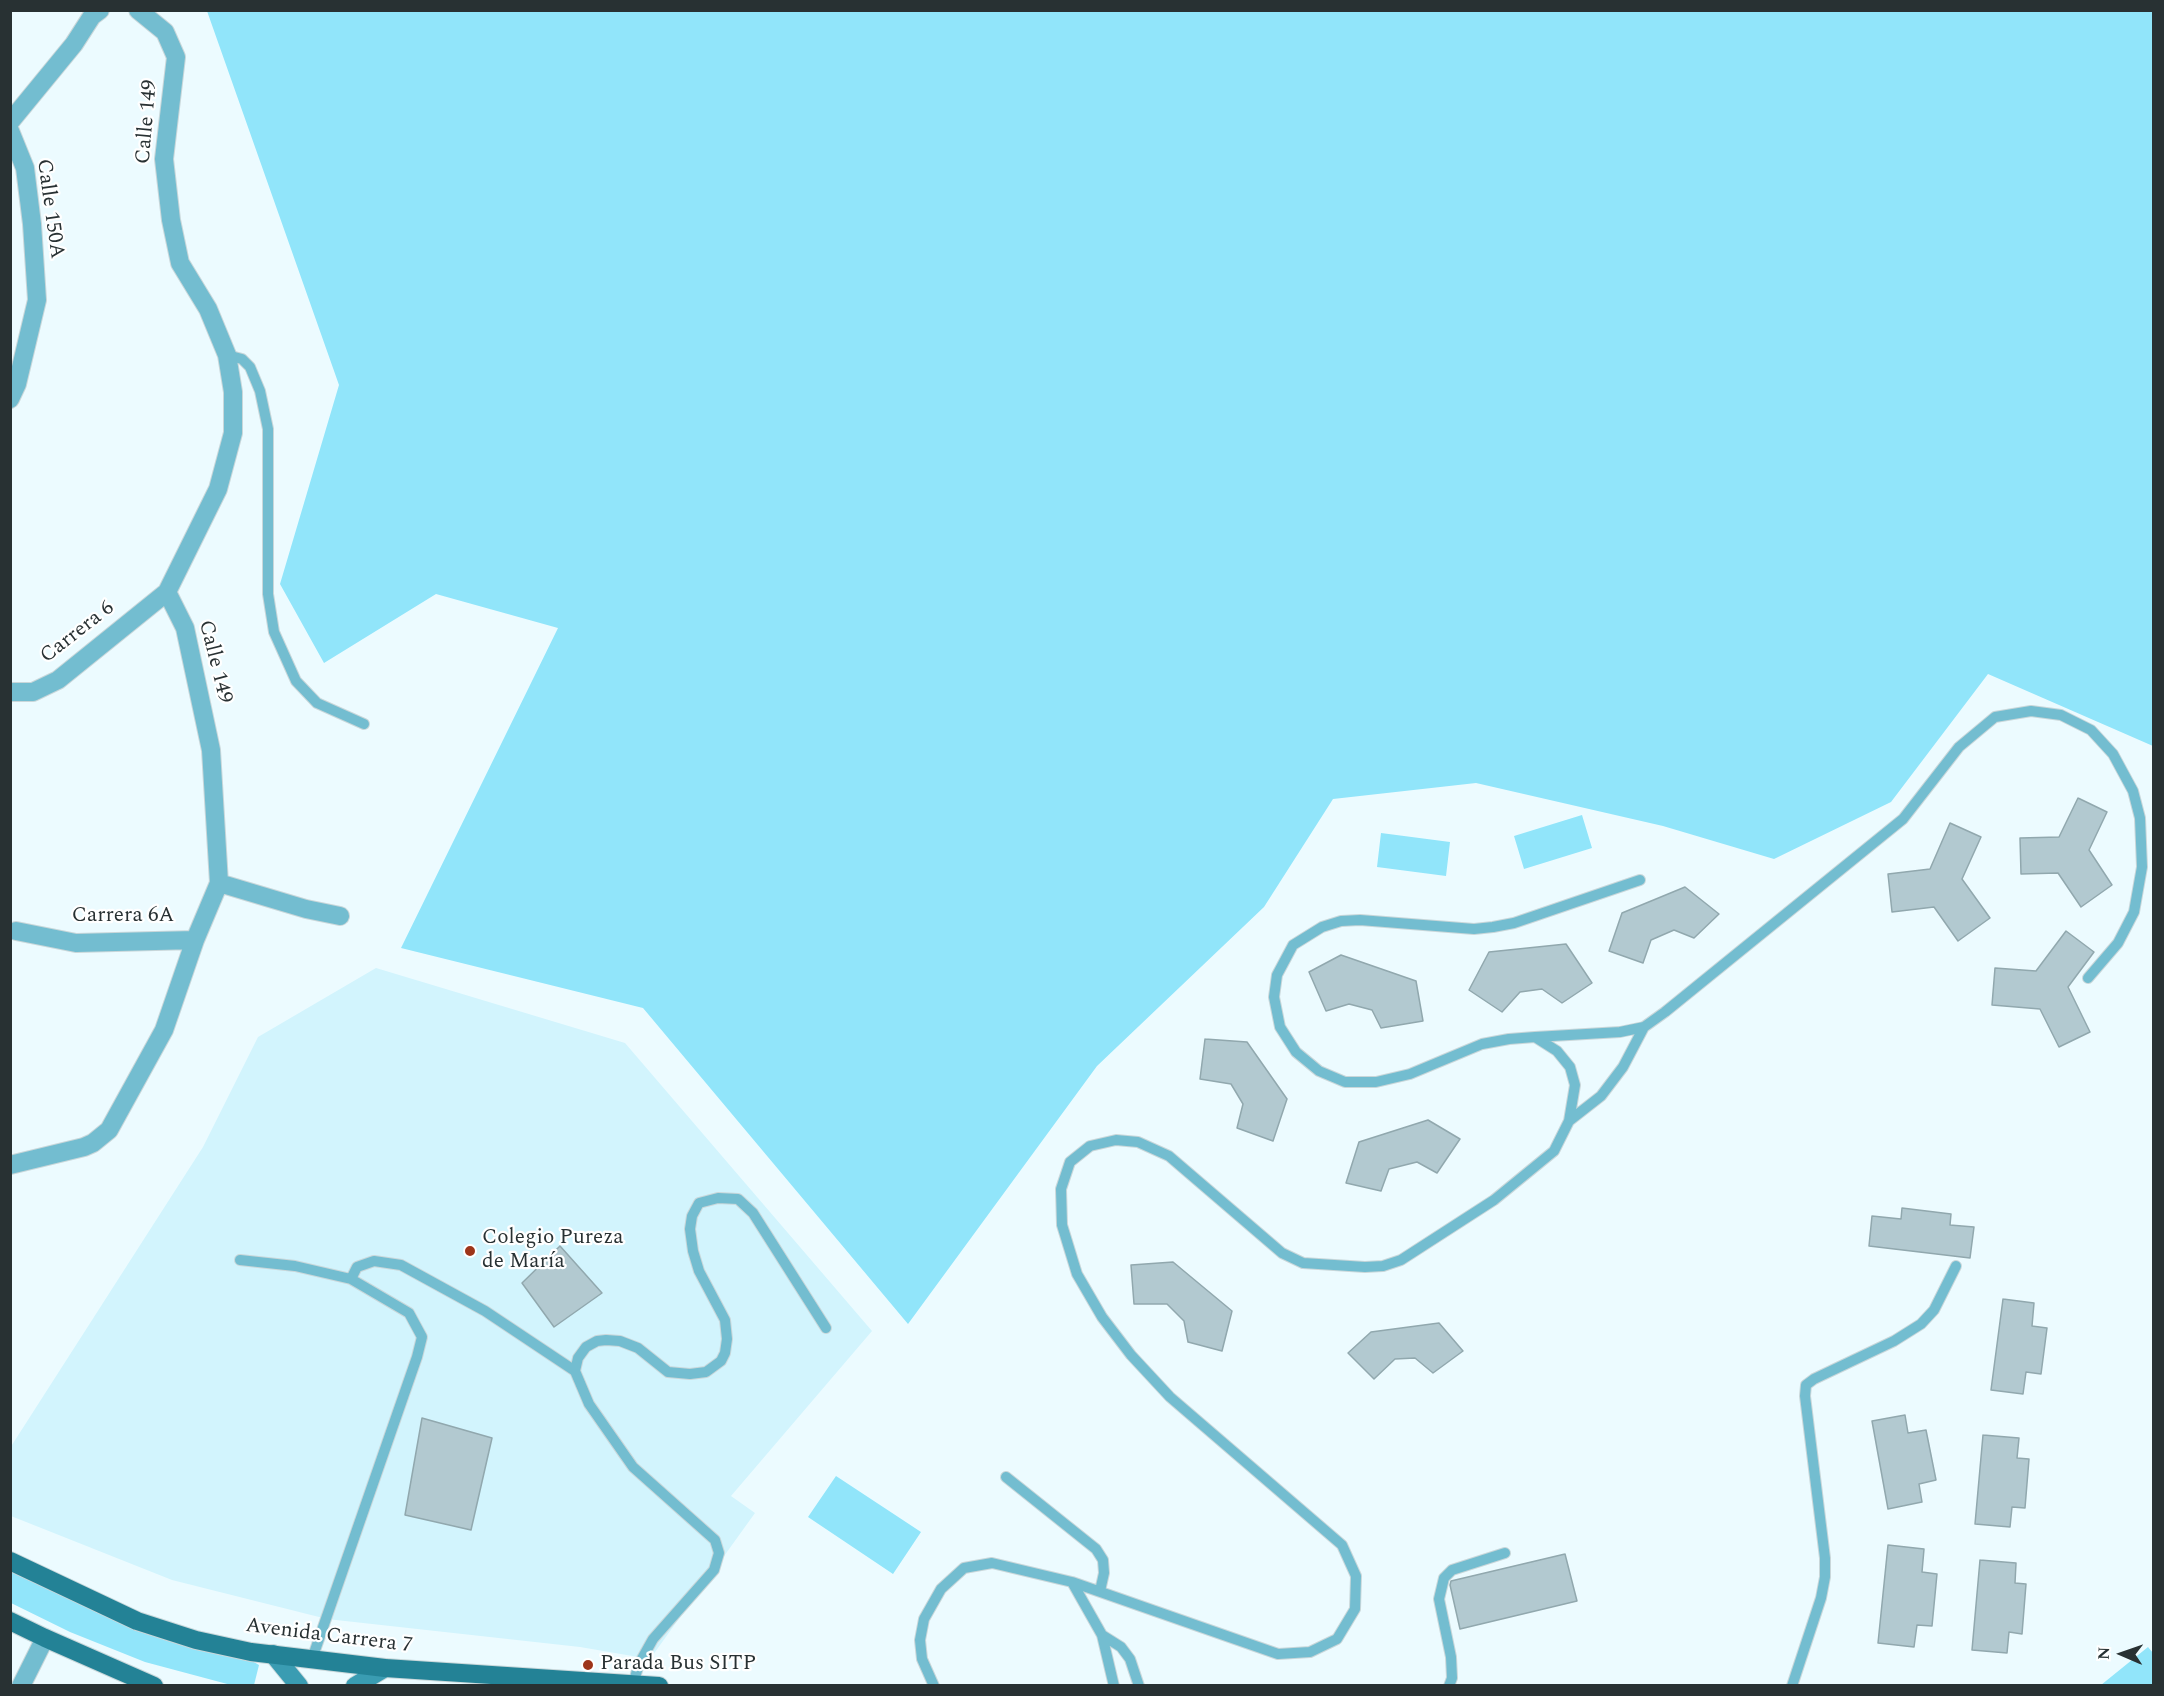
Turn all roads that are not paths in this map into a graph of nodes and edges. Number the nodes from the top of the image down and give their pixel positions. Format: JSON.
{"nodes":[{"id":1,"x":100,"y":10,"type":"edge"},
{"id":2,"x":138,"y":10,"type":"edge"},
{"id":3,"x":10,"y":122,"type":"edge"},
{"id":4,"x":10,"y":131,"type":"edge"},
{"id":5,"x":227,"y":355,"type":"junction"},
{"id":6,"x":10,"y":399,"type":"edge"},
{"id":7,"x":167,"y":592,"type":"junction"},
{"id":8,"x":10,"y":692,"type":"edge"},
{"id":9,"x":364,"y":724,"type":"dead end"},
{"id":10,"x":1640,"y":880,"type":"dead end"},
{"id":11,"x":219,"y":883,"type":"junction"},
{"id":12,"x":340,"y":916,"type":"dead end"},
{"id":13,"x":16,"y":931,"type":"dead end"},
{"id":14,"x":195,"y":939,"type":"junction"},
{"id":15,"x":2088,"y":978,"type":"dead end"},
{"id":16,"x":1644,"y":1027,"type":"junction"},
{"id":17,"x":1535,"y":1037,"type":"junction"},
{"id":18,"x":1569,"y":1121,"type":"junction"},
{"id":19,"x":10,"y":1165,"type":"edge"},
{"id":20,"x":240,"y":1260,"type":"dead end"},
{"id":21,"x":1956,"y":1266,"type":"dead end"},
{"id":22,"x":351,"y":1279,"type":"junction"},
{"id":23,"x":825,"y":1328,"type":"dead end"},
{"id":24,"x":575,"y":1371,"type":"junction"},
{"id":25,"x":1006,"y":1477,"type":"dead end"},
{"id":26,"x":1505,"y":1553,"type":"dead end"},
{"id":27,"x":10,"y":1562,"type":"edge"},
{"id":28,"x":1072,"y":1582,"type":"junction"},
{"id":29,"x":1100,"y":1591,"type":"junction"},
{"id":30,"x":10,"y":1621,"type":"edge"},
{"id":31,"x":1102,"y":1635,"type":"junction"},
{"id":32,"x":45,"y":1638,"type":"junction"},
{"id":33,"x":273,"y":1654,"type":"junction"},
{"id":34,"x":312,"y":1659,"type":"junction"},
{"id":35,"x":388,"y":1677,"type":"edge"},
{"id":36,"x":633,"y":1684,"type":"edge"},
{"id":37,"x":21,"y":1686,"type":"edge"},
{"id":38,"x":154,"y":1686,"type":"edge"},
{"id":39,"x":299,"y":1686,"type":"edge"},
{"id":40,"x":355,"y":1686,"type":"edge"},
{"id":41,"x":658,"y":1686,"type":"edge"},
{"id":42,"x":934,"y":1686,"type":"edge"},
{"id":43,"x":1114,"y":1686,"type":"edge"},
{"id":44,"x":1139,"y":1686,"type":"edge"},
{"id":45,"x":1449,"y":1686,"type":"edge"},
{"id":46,"x":1792,"y":1686,"type":"edge"}],
"edges":[{"from":1,"to":3,"type":"street"},
{"from":2,"to":5,"type":"street","name":"Calle 149"},
{"from":4,"to":6,"type":"street","name":"Calle 150A"},
{"from":5,"to":7,"type":"street","name":"Calle 149"},
{"from":5,"to":9,"type":"lane"},
{"from":7,"to":8,"type":"street","name":"Carrera 6"},
{"from":7,"to":11,"type":"street","name":"Calle 149"},
{"from":10,"to":17,"type":"lane"},
{"from":11,"to":12,"type":"street"},
{"from":11,"to":14,"type":"street","name":"Calle 149"},
{"from":13,"to":14,"type":"street","name":"Carrera 6A"},
{"from":14,"to":19,"type":"street","name":"Calle 149"},
{"from":15,"to":16,"type":"lane"},
{"from":16,"to":17,"type":"lane"},
{"from":16,"to":18,"type":"lane"},
{"from":17,"to":18,"type":"lane"},
{"from":18,"to":29,"type":"lane"},
{"from":20,"to":22,"type":"lane"},
{"from":21,"to":46,"type":"lane"},
{"from":22,"to":24,"type":"lane"},
{"from":22,"to":34,"type":"lane"},
{"from":23,"to":24,"type":"lane"},
{"from":24,"to":36,"type":"lane"},
{"from":25,"to":29,"type":"lane"},
{"from":26,"to":45,"type":"lane"},
{"from":27,"to":33,"type":"main road","name":"Avenida Carrera 7"},
{"from":28,"to":29,"type":"lane"},
{"from":28,"to":31,"type":"lane"},
{"from":28,"to":42,"type":"lane"},
{"from":30,"to":32,"type":"main road"},
{"from":31,"to":43,"type":"lane"},
{"from":31,"to":44,"type":"lane"},
{"from":32,"to":37,"type":"street"},
{"from":32,"to":38,"type":"main road"},
{"from":33,"to":34,"type":"main road","name":"Avenida Carrera 7"},
{"from":33,"to":39,"type":"main road"},
{"from":34,"to":35,"type":"main road","name":"Avenida Carrera 7"},
{"from":35,"to":36,"type":"main road","name":"Avenida Carrera 7"},
{"from":35,"to":40,"type":"main road"},
{"from":36,"to":41,"type":"main road","name":"Avenida Carrera 7"}]}
